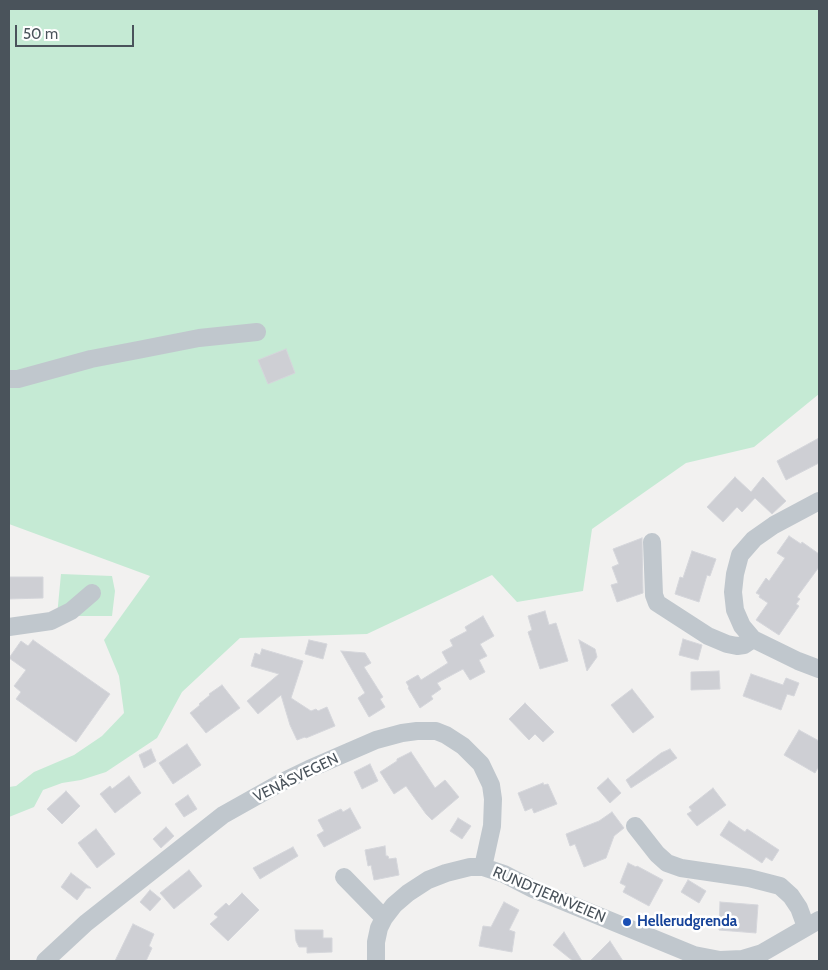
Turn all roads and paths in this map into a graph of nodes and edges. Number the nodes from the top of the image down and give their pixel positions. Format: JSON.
{"nodes":[{"id":1,"x":257,"y":332,"type":"dead end"},
{"id":2,"x":9,"y":379,"type":"edge"},
{"id":3,"x":819,"y":501,"type":"edge"},
{"id":4,"x":652,"y":542,"type":"dead end"},
{"id":5,"x":92,"y":593,"type":"dead end"},
{"id":6,"x":9,"y":627,"type":"edge"},
{"id":7,"x":753,"y":639,"type":"junction"},
{"id":8,"x":819,"y":669,"type":"edge"},
{"id":9,"x":635,"y":826,"type":"dead end"},
{"id":10,"x":483,"y":867,"type":"junction"},
{"id":11,"x":344,"y":877,"type":"dead end"},
{"id":12,"x":384,"y":918,"type":"junction"},
{"id":13,"x":813,"y":924,"type":"edge"},
{"id":14,"x":720,"y":960,"type":"edge"},
{"id":15,"x":45,"y":961,"type":"edge"},
{"id":16,"x":376,"y":961,"type":"edge"}],
"edges":[{"from":1,"to":2,"type":"street"},
{"from":3,"to":7,"type":"street"},
{"from":4,"to":7,"type":"street"},
{"from":5,"to":6,"type":"street"},
{"from":7,"to":8,"type":"street"},
{"from":9,"to":13,"type":"street"},
{"from":10,"to":12,"type":"street","name":"RUNDTJERNVEIEN"},
{"from":10,"to":14,"type":"street","name":"RUNDTJERNVEIEN"},
{"from":10,"to":15,"type":"street","name":"VENÅSVEGEN"},
{"from":11,"to":12,"type":"street"},
{"from":12,"to":16,"type":"street","name":"RUNDTJERNVEIEN"},
{"from":13,"to":14,"type":"street","name":"RUNDTJERNVEIEN"}]}
